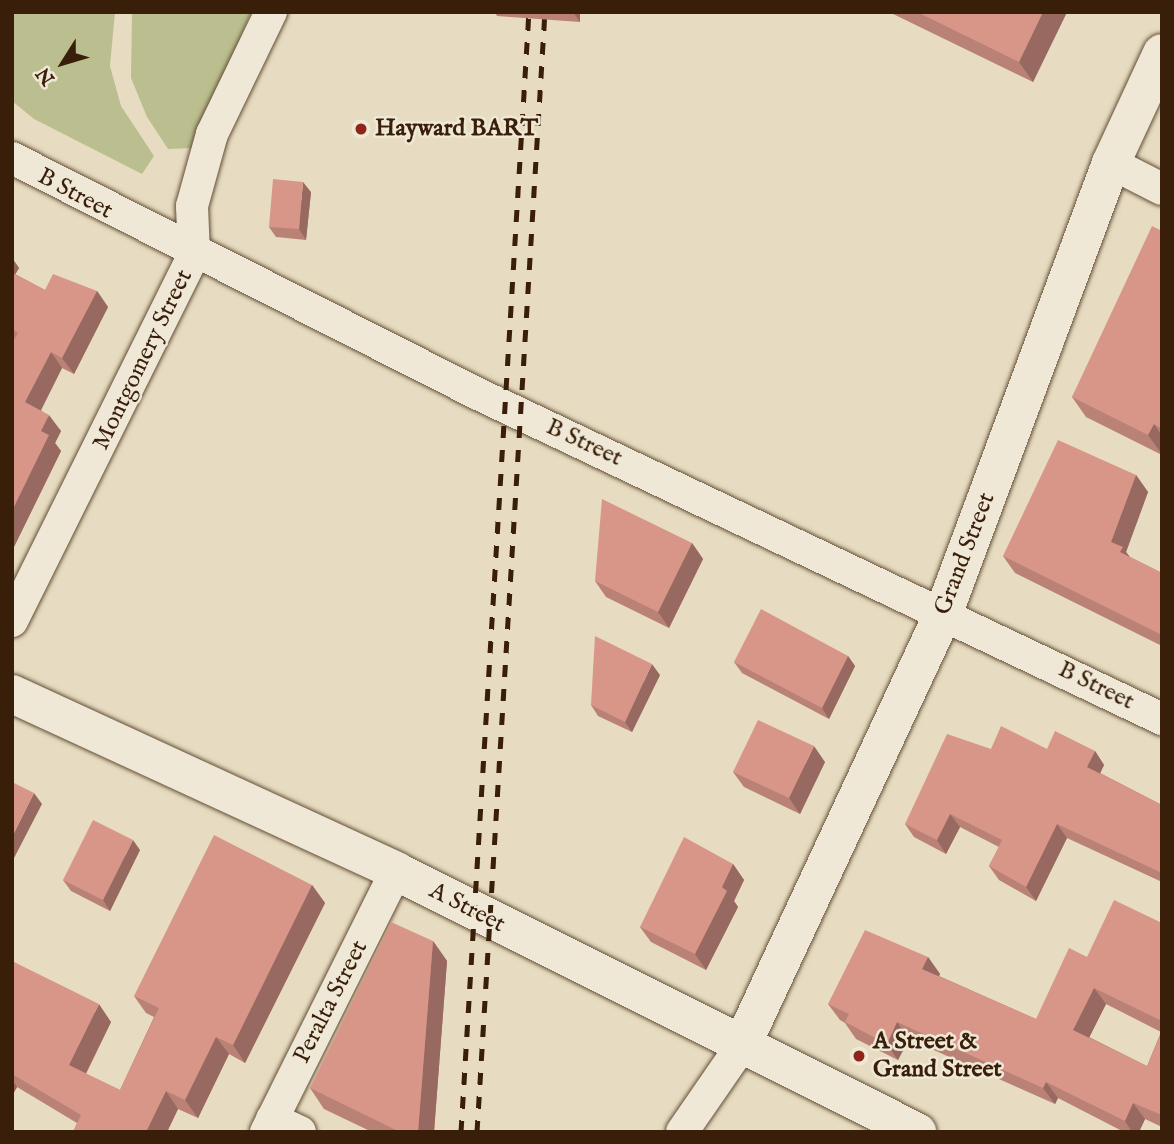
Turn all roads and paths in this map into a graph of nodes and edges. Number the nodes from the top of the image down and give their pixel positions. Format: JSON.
{"nodes":[{"id":1,"x":271,"y":12,"type":"edge"},
{"id":2,"x":1162,"y":53,"type":"edge"},
{"id":3,"x":12,"y":158,"type":"edge"},
{"id":4,"x":1111,"y":163,"type":"junction"},
{"id":5,"x":1162,"y":189,"type":"edge"},
{"id":6,"x":194,"y":254,"type":"junction"},
{"id":7,"x":944,"y":612,"type":"junction"},
{"id":8,"x":12,"y":621,"type":"edge"},
{"id":9,"x":12,"y":694,"type":"edge"},
{"id":10,"x":1162,"y":719,"type":"edge"},
{"id":11,"x":396,"y":871,"type":"junction"},
{"id":12,"x":743,"y":1045,"type":"junction"},
{"id":13,"x":279,"y":1128,"type":"edge"},
{"id":14,"x":682,"y":1132,"type":"edge"},
{"id":15,"x":917,"y":1132,"type":"edge"}],
"edges":[{"from":1,"to":6,"type":"street","name":"Montgomery Street"},
{"from":2,"to":4,"type":"street","name":"Grand Street"},
{"from":3,"to":6,"type":"street","name":"B Street"},
{"from":4,"to":5,"type":"street"},
{"from":4,"to":7,"type":"street","name":"Grand Street"},
{"from":6,"to":7,"type":"street","name":"B Street"},
{"from":6,"to":8,"type":"street","name":"Montgomery Street"},
{"from":7,"to":10,"type":"street","name":"B Street"},
{"from":7,"to":12,"type":"street","name":"Grand Street"},
{"from":9,"to":11,"type":"street","name":"A Street"},
{"from":11,"to":12,"type":"street","name":"A Street"},
{"from":11,"to":13,"type":"street","name":"Peralta Street"},
{"from":12,"to":14,"type":"street"},
{"from":12,"to":15,"type":"street","name":"A Street"}]}
